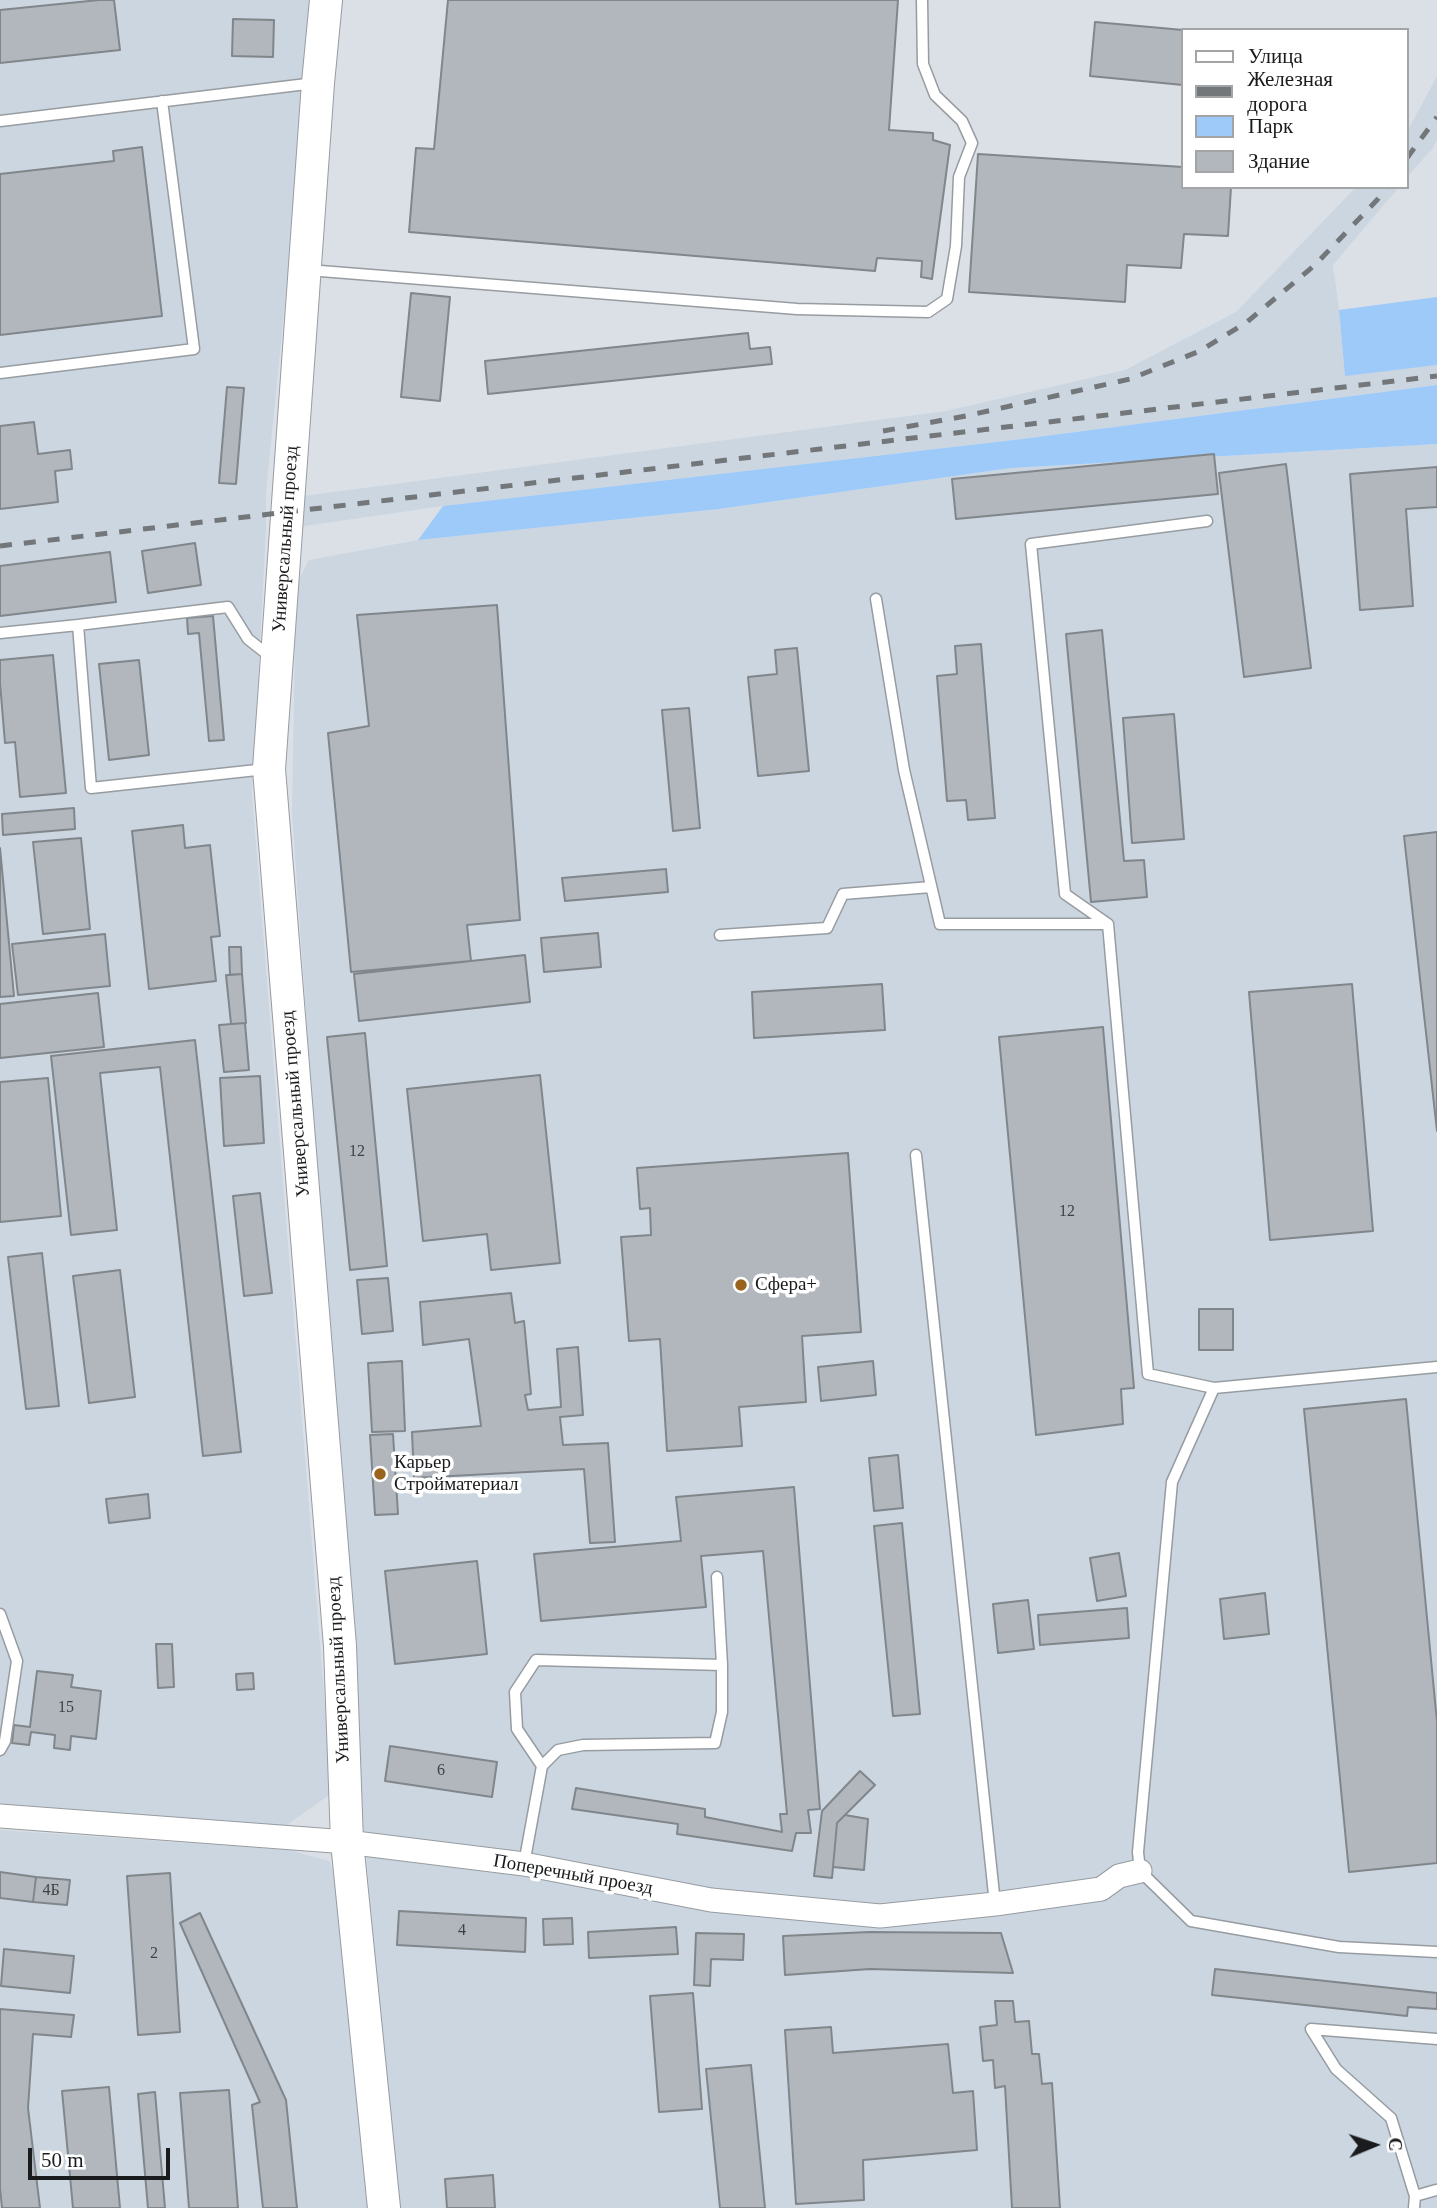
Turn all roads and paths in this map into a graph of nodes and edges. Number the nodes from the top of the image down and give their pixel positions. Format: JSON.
{"nodes":[{"id":1,"x":326,"y":0,"type":"edge"},
{"id":2,"x":922,"y":0,"type":"edge"},
{"id":3,"x":318,"y":83,"type":"junction"},
{"id":4,"x":162,"y":102,"type":"junction"},
{"id":5,"x":0,"y":121,"type":"edge"},
{"id":6,"x":305,"y":270,"type":"junction"},
{"id":7,"x":0,"y":373,"type":"edge"},
{"id":8,"x":1207,"y":522,"type":"dead end"},
{"id":9,"x":876,"y":599,"type":"dead end"},
{"id":10,"x":78,"y":625,"type":"junction"},
{"id":11,"x":0,"y":633,"type":"edge"},
{"id":12,"x":277,"y":662,"type":"junction"},
{"id":13,"x":269,"y":769,"type":"junction"},
{"id":14,"x":931,"y":887,"type":"junction"},
{"id":15,"x":1108,"y":924,"type":"junction"},
{"id":16,"x":720,"y":935,"type":"dead end"},
{"id":17,"x":916,"y":1155,"type":"dead end"},
{"id":18,"x":1437,"y":1367,"type":"edge"},
{"id":19,"x":1214,"y":1388,"type":"junction"},
{"id":20,"x":717,"y":1577,"type":"dead end"},
{"id":21,"x":0,"y":1615,"type":"edge"},
{"id":22,"x":722,"y":1665,"type":"junction"},
{"id":23,"x":0,"y":1750,"type":"edge"},
{"id":24,"x":542,"y":1766,"type":"junction"},
{"id":25,"x":0,"y":1816,"type":"edge"},
{"id":26,"x":347,"y":1842,"type":"junction"},
{"id":27,"x":524,"y":1864,"type":"junction"},
{"id":28,"x":1140,"y":1871,"type":"junction"},
{"id":29,"x":995,"y":1904,"type":"junction"},
{"id":30,"x":1437,"y":1952,"type":"edge"},
{"id":31,"x":1437,"y":2039,"type":"edge"},
{"id":32,"x":1437,"y":2176,"type":"edge"},
{"id":33,"x":1436,"y":2190,"type":"edge"},
{"id":34,"x":1415,"y":2196,"type":"junction"},
{"id":35,"x":384,"y":2208,"type":"edge"},
{"id":36,"x":1414,"y":2208,"type":"edge"}],
"edges":[{"from":1,"to":3,"type":"street","name":"Универсальный проезд"},
{"from":2,"to":6,"type":"lane"},
{"from":3,"to":4,"type":"lane"},
{"from":3,"to":6,"type":"street","name":"Универсальный проезд"},
{"from":4,"to":5,"type":"lane"},
{"from":4,"to":7,"type":"lane"},
{"from":6,"to":12,"type":"street","name":"Универсальный проезд"},
{"from":8,"to":15,"type":"lane"},
{"from":9,"to":14,"type":"lane"},
{"from":10,"to":11,"type":"lane"},
{"from":10,"to":12,"type":"lane"},
{"from":10,"to":13,"type":"lane"},
{"from":12,"to":13,"type":"street","name":"Универсальный проезд"},
{"from":13,"to":26,"type":"street","name":"Универсальный проезд"},
{"from":14,"to":15,"type":"lane"},
{"from":14,"to":16,"type":"lane"},
{"from":15,"to":19,"type":"lane"},
{"from":17,"to":29,"type":"lane"},
{"from":18,"to":19,"type":"lane"},
{"from":19,"to":28,"type":"lane"},
{"from":20,"to":22,"type":"lane"},
{"from":21,"to":23,"type":"lane"},
{"from":22,"to":24,"type":"lane"},
{"from":22,"to":24,"type":"lane"},
{"from":24,"to":27,"type":"lane"},
{"from":25,"to":26,"type":"street","name":"Поперечный проезд"},
{"from":26,"to":27,"type":"street","name":"Поперечный проезд"},
{"from":26,"to":35,"type":"street","name":"Универсальный проезд"},
{"from":27,"to":29,"type":"street","name":"Поперечный проезд"},
{"from":28,"to":29,"type":"street","name":"Поперечный проезд"},
{"from":28,"to":30,"type":"lane"},
{"from":31,"to":34,"type":"lane"},
{"from":32,"to":33,"type":"lane"},
{"from":33,"to":34,"type":"lane"},
{"from":34,"to":36,"type":"lane"}]}
